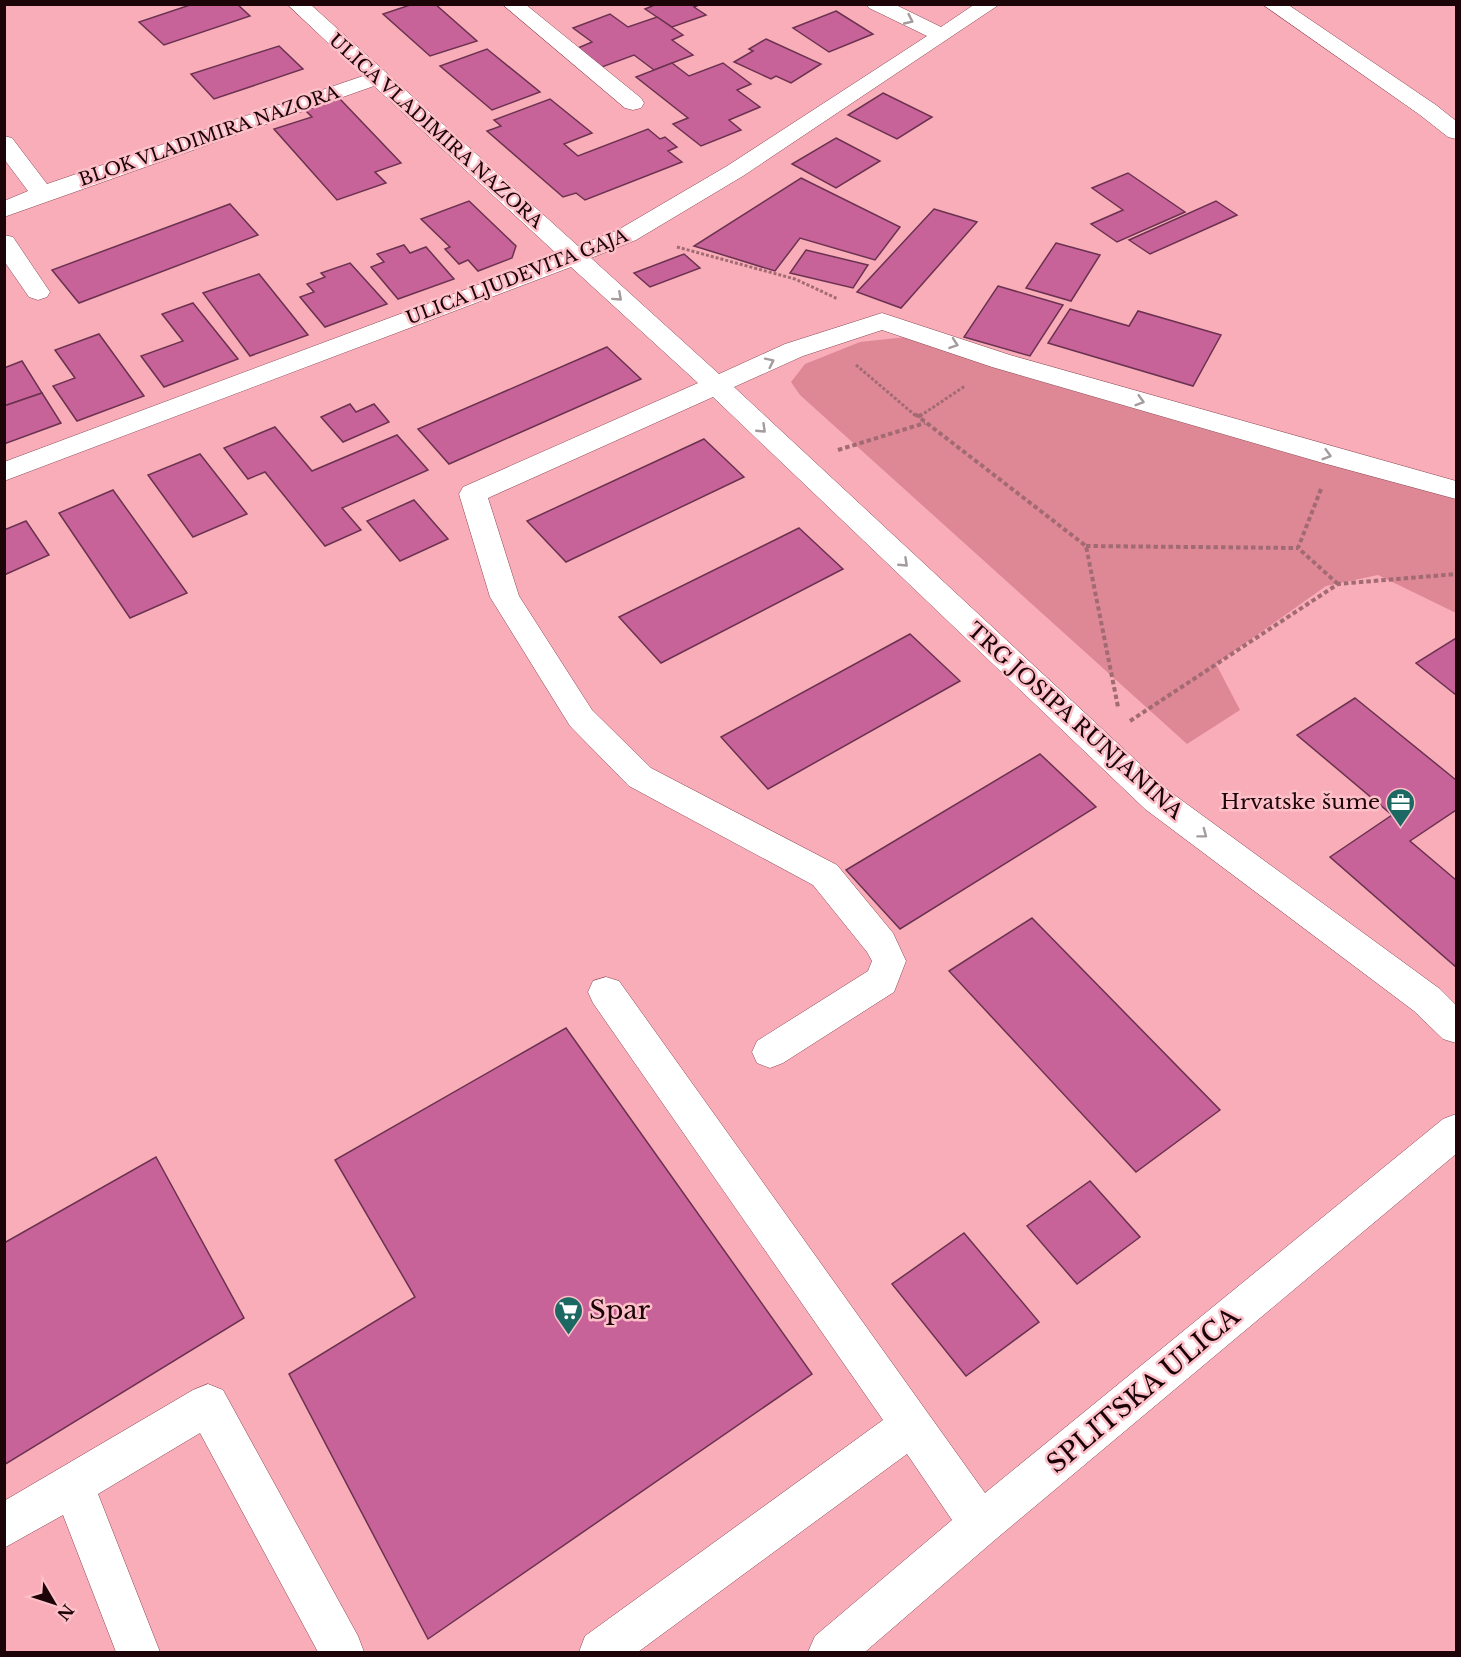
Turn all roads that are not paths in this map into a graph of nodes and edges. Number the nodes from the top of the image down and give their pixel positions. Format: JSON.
{"nodes":[{"id":1,"x":297,"y":4,"type":"edge"},
{"id":2,"x":512,"y":4,"type":"edge"},
{"id":3,"x":876,"y":4,"type":"edge"},
{"id":4,"x":990,"y":4,"type":"edge"},
{"id":5,"x":1272,"y":4,"type":"edge"},
{"id":6,"x":942,"y":35,"type":"junction"},
{"id":7,"x":377,"y":78,"type":"junction"},
{"id":8,"x":633,"y":103,"type":"dead end"},
{"id":9,"x":1456,"y":132,"type":"edge"},
{"id":10,"x":4,"y":143,"type":"edge"},
{"id":11,"x":42,"y":194,"type":"junction"},
{"id":12,"x":4,"y":210,"type":"edge"},
{"id":13,"x":4,"y":242,"type":"edge"},
{"id":14,"x":576,"y":257,"type":"junction"},
{"id":15,"x":38,"y":292,"type":"dead end"},
{"id":16,"x":717,"y":386,"type":"junction"},
{"id":17,"x":4,"y":472,"type":"edge"},
{"id":18,"x":1456,"y":490,"type":"edge"},
{"id":19,"x":606,"y":992,"type":"dead end"},
{"id":20,"x":1456,"y":1028,"type":"edge"},
{"id":21,"x":770,"y":1052,"type":"dead end"},
{"id":22,"x":1456,"y":1131,"type":"edge"},
{"id":23,"x":911,"y":1425,"type":"junction"},
{"id":24,"x":73,"y":1486,"type":"junction"},
{"id":25,"x":981,"y":1524,"type":"junction"},
{"id":26,"x":4,"y":1526,"type":"edge"},
{"id":27,"x":138,"y":1653,"type":"edge"},
{"id":28,"x":342,"y":1653,"type":"edge"},
{"id":29,"x":601,"y":1653,"type":"edge"},
{"id":30,"x":831,"y":1653,"type":"edge"}],
"edges":[{"from":1,"to":7,"type":"street","name":"ULICA VLADIMIRA NAZORA"},
{"from":2,"to":8,"type":"street"},
{"from":3,"to":6,"type":"street","one_way":true},
{"from":4,"to":6,"type":"street","name":"ULICA LJUDEVITA GAJA"},
{"from":5,"to":9,"type":"street"},
{"from":6,"to":14,"type":"street","name":"ULICA LJUDEVITA GAJA"},
{"from":7,"to":11,"type":"street","name":"BLOK VLADIMIRA NAZORA"},
{"from":7,"to":14,"type":"street","name":"ULICA VLADIMIRA NAZORA"},
{"from":10,"to":11,"type":"street"},
{"from":11,"to":12,"type":"street","name":"BLOK VLADIMIRA NAZORA"},
{"from":13,"to":15,"type":"street"},
{"from":14,"to":16,"type":"street","name":"TRG JOSIPA RUNJANINA","one_way":true},
{"from":14,"to":17,"type":"street","name":"ULICA LJUDEVITA GAJA"},
{"from":16,"to":18,"type":"street","one_way":true},
{"from":16,"to":20,"type":"street","name":"TRG JOSIPA RUNJANINA","one_way":true},
{"from":16,"to":21,"type":"street"},
{"from":19,"to":23,"type":"street"},
{"from":22,"to":25,"type":"street","name":"SPLITSKA ULICA"},
{"from":23,"to":25,"type":"street"},
{"from":23,"to":29,"type":"street"},
{"from":24,"to":26,"type":"street"},
{"from":24,"to":27,"type":"street"},
{"from":24,"to":28,"type":"street"},
{"from":25,"to":30,"type":"street","name":"SPLITSKA ULICA"}]}
